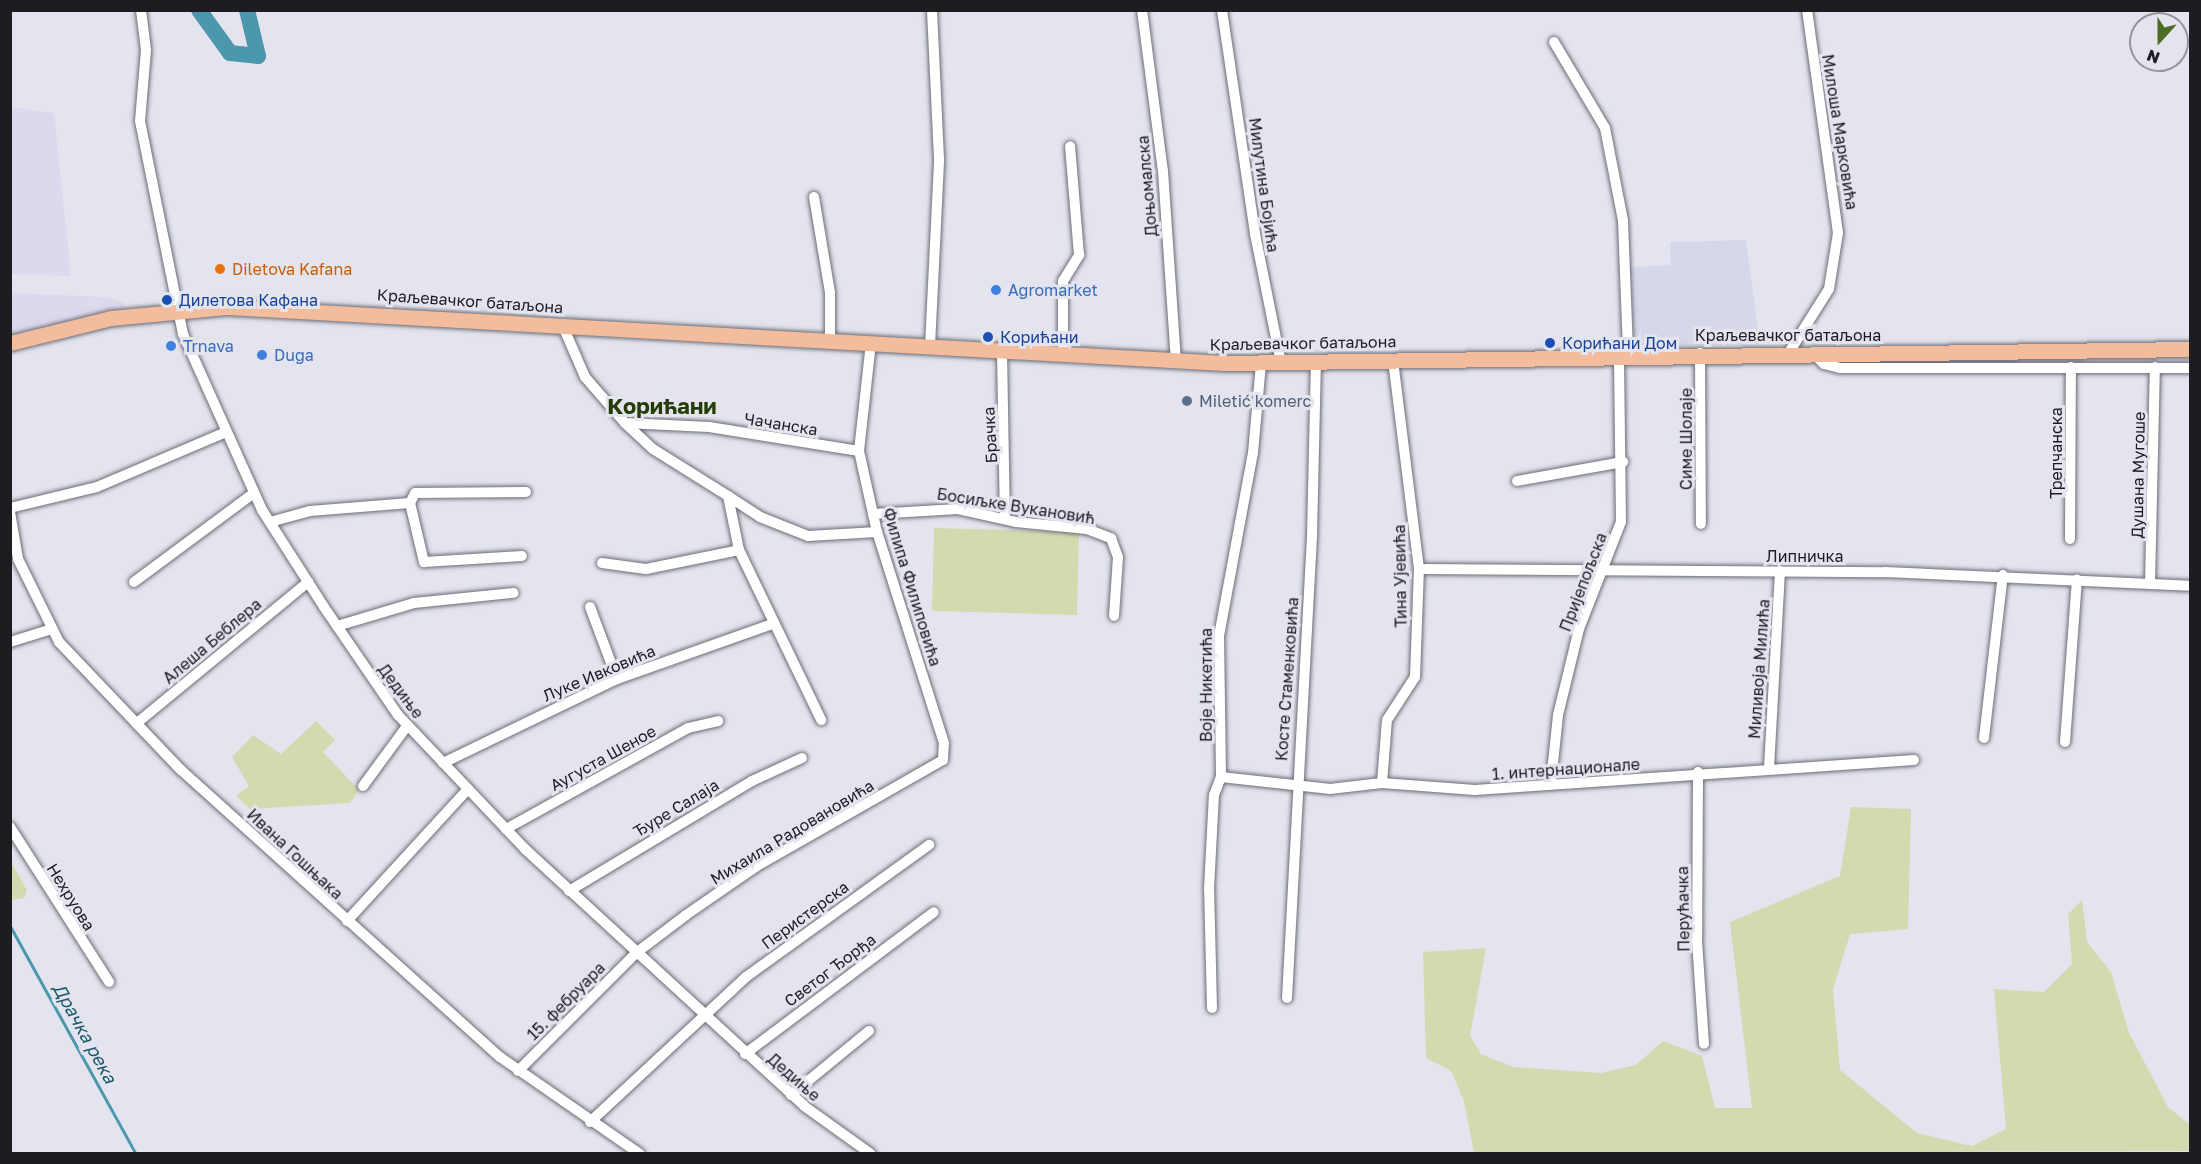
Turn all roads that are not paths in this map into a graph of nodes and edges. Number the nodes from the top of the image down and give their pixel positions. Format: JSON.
{"nodes":[{"id":1,"x":141,"y":10,"type":"edge"},
{"id":2,"x":932,"y":10,"type":"edge"},
{"id":3,"x":1142,"y":10,"type":"edge"},
{"id":4,"x":1222,"y":10,"type":"edge"},
{"id":5,"x":1807,"y":10,"type":"edge"},
{"id":6,"x":1554,"y":42,"type":"dead end"},
{"id":7,"x":1070,"y":146,"type":"dead end"},
{"id":8,"x":814,"y":197,"type":"dead end"},
{"id":9,"x":178,"y":310,"type":"junction"},
{"id":10,"x":562,"y":324,"type":"junction"},
{"id":11,"x":830,"y":341,"type":"junction"},
{"id":12,"x":10,"y":343,"type":"edge"},
{"id":13,"x":871,"y":343,"type":"junction"},
{"id":14,"x":930,"y":346,"type":"junction"},
{"id":15,"x":2190,"y":349,"type":"edge"},
{"id":16,"x":1002,"y":351,"type":"junction"},
{"id":17,"x":1700,"y":353,"type":"junction"},
{"id":18,"x":1063,"y":354,"type":"junction"},
{"id":19,"x":1788,"y":354,"type":"junction"},
{"id":20,"x":1814,"y":354,"type":"junction"},
{"id":21,"x":1623,"y":355,"type":"junction"},
{"id":22,"x":1176,"y":360,"type":"junction"},
{"id":23,"x":1393,"y":360,"type":"junction"},
{"id":24,"x":1316,"y":362,"type":"junction"},
{"id":25,"x":1261,"y":363,"type":"junction"},
{"id":26,"x":1281,"y":363,"type":"junction"},
{"id":27,"x":2071,"y":367,"type":"junction"},
{"id":28,"x":2155,"y":367,"type":"junction"},
{"id":29,"x":2190,"y":368,"type":"edge"},
{"id":30,"x":625,"y":423,"type":"junction"},
{"id":31,"x":226,"y":432,"type":"junction"},
{"id":32,"x":860,"y":451,"type":"junction"},
{"id":33,"x":1623,"y":462,"type":"junction"},
{"id":34,"x":1517,"y":481,"type":"dead end"},
{"id":35,"x":526,"y":492,"type":"dead end"},
{"id":36,"x":254,"y":493,"type":"junction"},
{"id":37,"x":728,"y":496,"type":"junction"},
{"id":38,"x":410,"y":503,"type":"junction"},
{"id":39,"x":10,"y":510,"type":"edge"},
{"id":40,"x":873,"y":514,"type":"junction"},
{"id":41,"x":1005,"y":518,"type":"junction"},
{"id":42,"x":270,"y":522,"type":"junction"},
{"id":43,"x":1701,"y":524,"type":"dead end"},
{"id":44,"x":877,"y":532,"type":"junction"},
{"id":45,"x":2070,"y":539,"type":"dead end"},
{"id":46,"x":739,"y":550,"type":"junction"},
{"id":47,"x":522,"y":556,"type":"dead end"},
{"id":48,"x":602,"y":563,"type":"dead end"},
{"id":49,"x":1605,"y":568,"type":"junction"},
{"id":50,"x":1419,"y":569,"type":"junction"},
{"id":51,"x":1780,"y":571,"type":"junction"},
{"id":52,"x":2003,"y":574,"type":"junction"},
{"id":53,"x":2078,"y":579,"type":"junction"},
{"id":54,"x":134,"y":582,"type":"dead end"},
{"id":55,"x":308,"y":582,"type":"junction"},
{"id":56,"x":2150,"y":583,"type":"junction"},
{"id":57,"x":2190,"y":586,"type":"edge"},
{"id":58,"x":513,"y":593,"type":"dead end"},
{"id":59,"x":590,"y":607,"type":"dead end"},
{"id":60,"x":1114,"y":616,"type":"dead end"},
{"id":61,"x":772,"y":624,"type":"junction"},
{"id":62,"x":337,"y":626,"type":"junction"},
{"id":63,"x":52,"y":629,"type":"junction"},
{"id":64,"x":10,"y":642,"type":"edge"},
{"id":65,"x":617,"y":679,"type":"junction"},
{"id":66,"x":821,"y":720,"type":"dead end"},
{"id":67,"x":718,"y":721,"type":"dead end"},
{"id":68,"x":137,"y":723,"type":"junction"},
{"id":69,"x":407,"y":726,"type":"junction"},
{"id":70,"x":1984,"y":738,"type":"dead end"},
{"id":71,"x":2065,"y":742,"type":"dead end"},
{"id":72,"x":802,"y":758,"type":"dead end"},
{"id":73,"x":1914,"y":760,"type":"dead end"},
{"id":74,"x":443,"y":762,"type":"junction"},
{"id":75,"x":938,"y":765,"type":"joint"},
{"id":76,"x":1769,"y":768,"type":"junction"},
{"id":77,"x":1698,"y":772,"type":"junction"},
{"id":78,"x":1221,"y":777,"type":"junction"},
{"id":79,"x":1551,"y":782,"type":"junction"},
{"id":80,"x":1382,"y":783,"type":"junction"},
{"id":81,"x":363,"y":786,"type":"dead end"},
{"id":82,"x":1295,"y":786,"type":"junction"},
{"id":83,"x":468,"y":789,"type":"junction"},
{"id":84,"x":10,"y":827,"type":"edge"},
{"id":85,"x":506,"y":829,"type":"junction"},
{"id":86,"x":930,"y":845,"type":"dead end"},
{"id":87,"x":569,"y":891,"type":"junction"},
{"id":88,"x":934,"y":912,"type":"dead end"},
{"id":89,"x":347,"y":921,"type":"junction"},
{"id":90,"x":636,"y":953,"type":"junction"},
{"id":91,"x":109,"y":982,"type":"dead end"},
{"id":92,"x":1287,"y":998,"type":"dead end"},
{"id":93,"x":1212,"y":1008,"type":"dead end"},
{"id":94,"x":703,"y":1016,"type":"junction"},
{"id":95,"x":868,"y":1031,"type":"dead end"},
{"id":96,"x":1704,"y":1044,"type":"dead end"},
{"id":97,"x":745,"y":1054,"type":"junction"},
{"id":98,"x":518,"y":1071,"type":"junction"},
{"id":99,"x":791,"y":1095,"type":"junction"},
{"id":100,"x":590,"y":1122,"type":"junction"},
{"id":101,"x":639,"y":1154,"type":"edge"},
{"id":102,"x":871,"y":1154,"type":"edge"}],
"edges":[{"from":1,"to":9,"type":"street","name":"Дедиње"},
{"from":2,"to":14,"type":"street"},
{"from":3,"to":22,"type":"street","name":"Доњомалска"},
{"from":4,"to":26,"type":"street","name":"Милутина Бојића"},
{"from":5,"to":19,"type":"street","name":"Милоша Марковића"},
{"from":6,"to":21,"type":"street","name":"Пријепољска"},
{"from":7,"to":18,"type":"street"},
{"from":8,"to":11,"type":"street"},
{"from":9,"to":10,"type":"main road","name":"Краљевачког батаљона"},
{"from":9,"to":12,"type":"main road","name":"Краљевачког батаљона"},
{"from":9,"to":31,"type":"street","name":"Дедиње"},
{"from":10,"to":11,"type":"main road","name":"Краљевачког батаљона"},
{"from":10,"to":30,"type":"street"},
{"from":11,"to":13,"type":"main road","name":"Краљевачког батаљона"},
{"from":13,"to":14,"type":"main road","name":"Краљевачког батаљона"},
{"from":13,"to":32,"type":"street","name":"Филипа Филиповића"},
{"from":14,"to":16,"type":"main road","name":"Краљевачког батаљона"},
{"from":15,"to":20,"type":"main road","name":"Краљевачког батаљона"},
{"from":16,"to":18,"type":"main road","name":"Краљевачког батаљона"},
{"from":16,"to":41,"type":"street","name":"Брачка"},
{"from":17,"to":19,"type":"main road","name":"Краљевачког батаљона"},
{"from":17,"to":21,"type":"main road","name":"Краљевачког батаљона"},
{"from":17,"to":43,"type":"street","name":"Симе Шолаје"},
{"from":18,"to":22,"type":"main road","name":"Краљевачког батаљона"},
{"from":19,"to":20,"type":"main road","name":"Краљевачког батаљона"},
{"from":20,"to":27,"type":"street"},
{"from":21,"to":23,"type":"main road","name":"Краљевачког батаљона"},
{"from":21,"to":33,"type":"street","name":"Пријепољска"},
{"from":22,"to":25,"type":"main road","name":"Краљевачког батаљона"},
{"from":23,"to":24,"type":"main road","name":"Краљевачког батаљона"},
{"from":23,"to":50,"type":"street","name":"Тина Ујевића"},
{"from":24,"to":26,"type":"main road","name":"Краљевачког батаљона"},
{"from":24,"to":82,"type":"street","name":"Косте Стаменковића"},
{"from":25,"to":26,"type":"main road","name":"Краљевачког батаљона"},
{"from":25,"to":78,"type":"street","name":"Воје Никетића"},
{"from":27,"to":28,"type":"street"},
{"from":27,"to":45,"type":"street","name":"Трепчанска"},
{"from":28,"to":29,"type":"street"},
{"from":28,"to":56,"type":"street","name":"Душана Мугоше"},
{"from":30,"to":32,"type":"street","name":"Чачанска"},
{"from":30,"to":37,"type":"street"},
{"from":31,"to":36,"type":"street","name":"Дедиње"},
{"from":31,"to":39,"type":"street"},
{"from":32,"to":40,"type":"street","name":"Филипа Филиповића"},
{"from":33,"to":34,"type":"street"},
{"from":33,"to":49,"type":"street","name":"Пријепољска"},
{"from":35,"to":38,"type":"street"},
{"from":36,"to":42,"type":"street","name":"Дедиње"},
{"from":36,"to":54,"type":"street"},
{"from":37,"to":44,"type":"street"},
{"from":37,"to":46,"type":"street"},
{"from":38,"to":42,"type":"street"},
{"from":38,"to":47,"type":"street"},
{"from":39,"to":63,"type":"street","name":"Ивана Гошњака"},
{"from":40,"to":41,"type":"street","name":"Босиљке Вукановић"},
{"from":40,"to":44,"type":"street","name":"Филипа Филиповића"},
{"from":41,"to":60,"type":"street","name":"Босиљке Вукановић"},
{"from":42,"to":55,"type":"street","name":"Дедиње"},
{"from":44,"to":75,"type":"street","name":"Филипа Филиповића"},
{"from":46,"to":48,"type":"street"},
{"from":46,"to":61,"type":"street"},
{"from":49,"to":50,"type":"street","name":"Липничка"},
{"from":49,"to":51,"type":"street","name":"Липничка"},
{"from":49,"to":79,"type":"street","name":"Пријепољска"},
{"from":50,"to":80,"type":"street","name":"Тина Ујевића"},
{"from":51,"to":52,"type":"street","name":"Липничка"},
{"from":51,"to":76,"type":"street","name":"Миливоја Милића"},
{"from":52,"to":53,"type":"street","name":"Липничка"},
{"from":52,"to":70,"type":"street"},
{"from":53,"to":56,"type":"street","name":"Липничка"},
{"from":53,"to":71,"type":"street"},
{"from":55,"to":62,"type":"street","name":"Дедиње"},
{"from":55,"to":68,"type":"street","name":"Алеша Беблера"},
{"from":56,"to":57,"type":"street","name":"Липничка"},
{"from":58,"to":62,"type":"street"},
{"from":59,"to":65,"type":"street"},
{"from":61,"to":65,"type":"street","name":"Луке Ивковића"},
{"from":61,"to":66,"type":"street"},
{"from":62,"to":69,"type":"street","name":"Дедиње"},
{"from":63,"to":64,"type":"street"},
{"from":63,"to":68,"type":"street","name":"Ивана Гошњака"},
{"from":65,"to":74,"type":"street","name":"Луке Ивковића"},
{"from":67,"to":85,"type":"street","name":"Аугуста Шеное"},
{"from":68,"to":89,"type":"street","name":"Ивана Гошњака"},
{"from":69,"to":74,"type":"street","name":"Дедиње"},
{"from":69,"to":81,"type":"street"},
{"from":72,"to":87,"type":"street","name":"Ђуре Салаја"},
{"from":73,"to":76,"type":"street","name":"1. интернационале"},
{"from":74,"to":83,"type":"street","name":"Дедиње"},
{"from":75,"to":90,"type":"street","name":"Михаила Радовановића"},
{"from":76,"to":77,"type":"street","name":"1. интернационале"},
{"from":77,"to":79,"type":"street","name":"1. интернационале"},
{"from":77,"to":96,"type":"street","name":"Перућачка"},
{"from":78,"to":82,"type":"street","name":"1. интернационале"},
{"from":78,"to":93,"type":"street","name":"Воје Никетића"},
{"from":79,"to":80,"type":"street","name":"1. интернационале"},
{"from":80,"to":82,"type":"street","name":"1. интернационале"},
{"from":82,"to":92,"type":"street","name":"Косте Стаменковића"},
{"from":83,"to":85,"type":"street","name":"Дедиње"},
{"from":83,"to":89,"type":"street"},
{"from":84,"to":91,"type":"street","name":"Нехруова"},
{"from":85,"to":87,"type":"street","name":"Дедиње"},
{"from":86,"to":94,"type":"street","name":"Перистерска"},
{"from":87,"to":90,"type":"street","name":"Дедиње"},
{"from":88,"to":97,"type":"street","name":"Светог Ђорђа"},
{"from":89,"to":98,"type":"street","name":"Ивана Гошњака"},
{"from":90,"to":94,"type":"street","name":"Дедиње"},
{"from":90,"to":98,"type":"street","name":"15. фебруара"},
{"from":94,"to":97,"type":"street","name":"Дедиње"},
{"from":94,"to":100,"type":"street"},
{"from":95,"to":99,"type":"street"},
{"from":97,"to":99,"type":"street","name":"Дедиње"},
{"from":98,"to":100,"type":"street","name":"Ивана Гошњака"},
{"from":99,"to":102,"type":"street","name":"Дедиње"},
{"from":100,"to":101,"type":"street","name":"Ивана Гошњака"}]}
